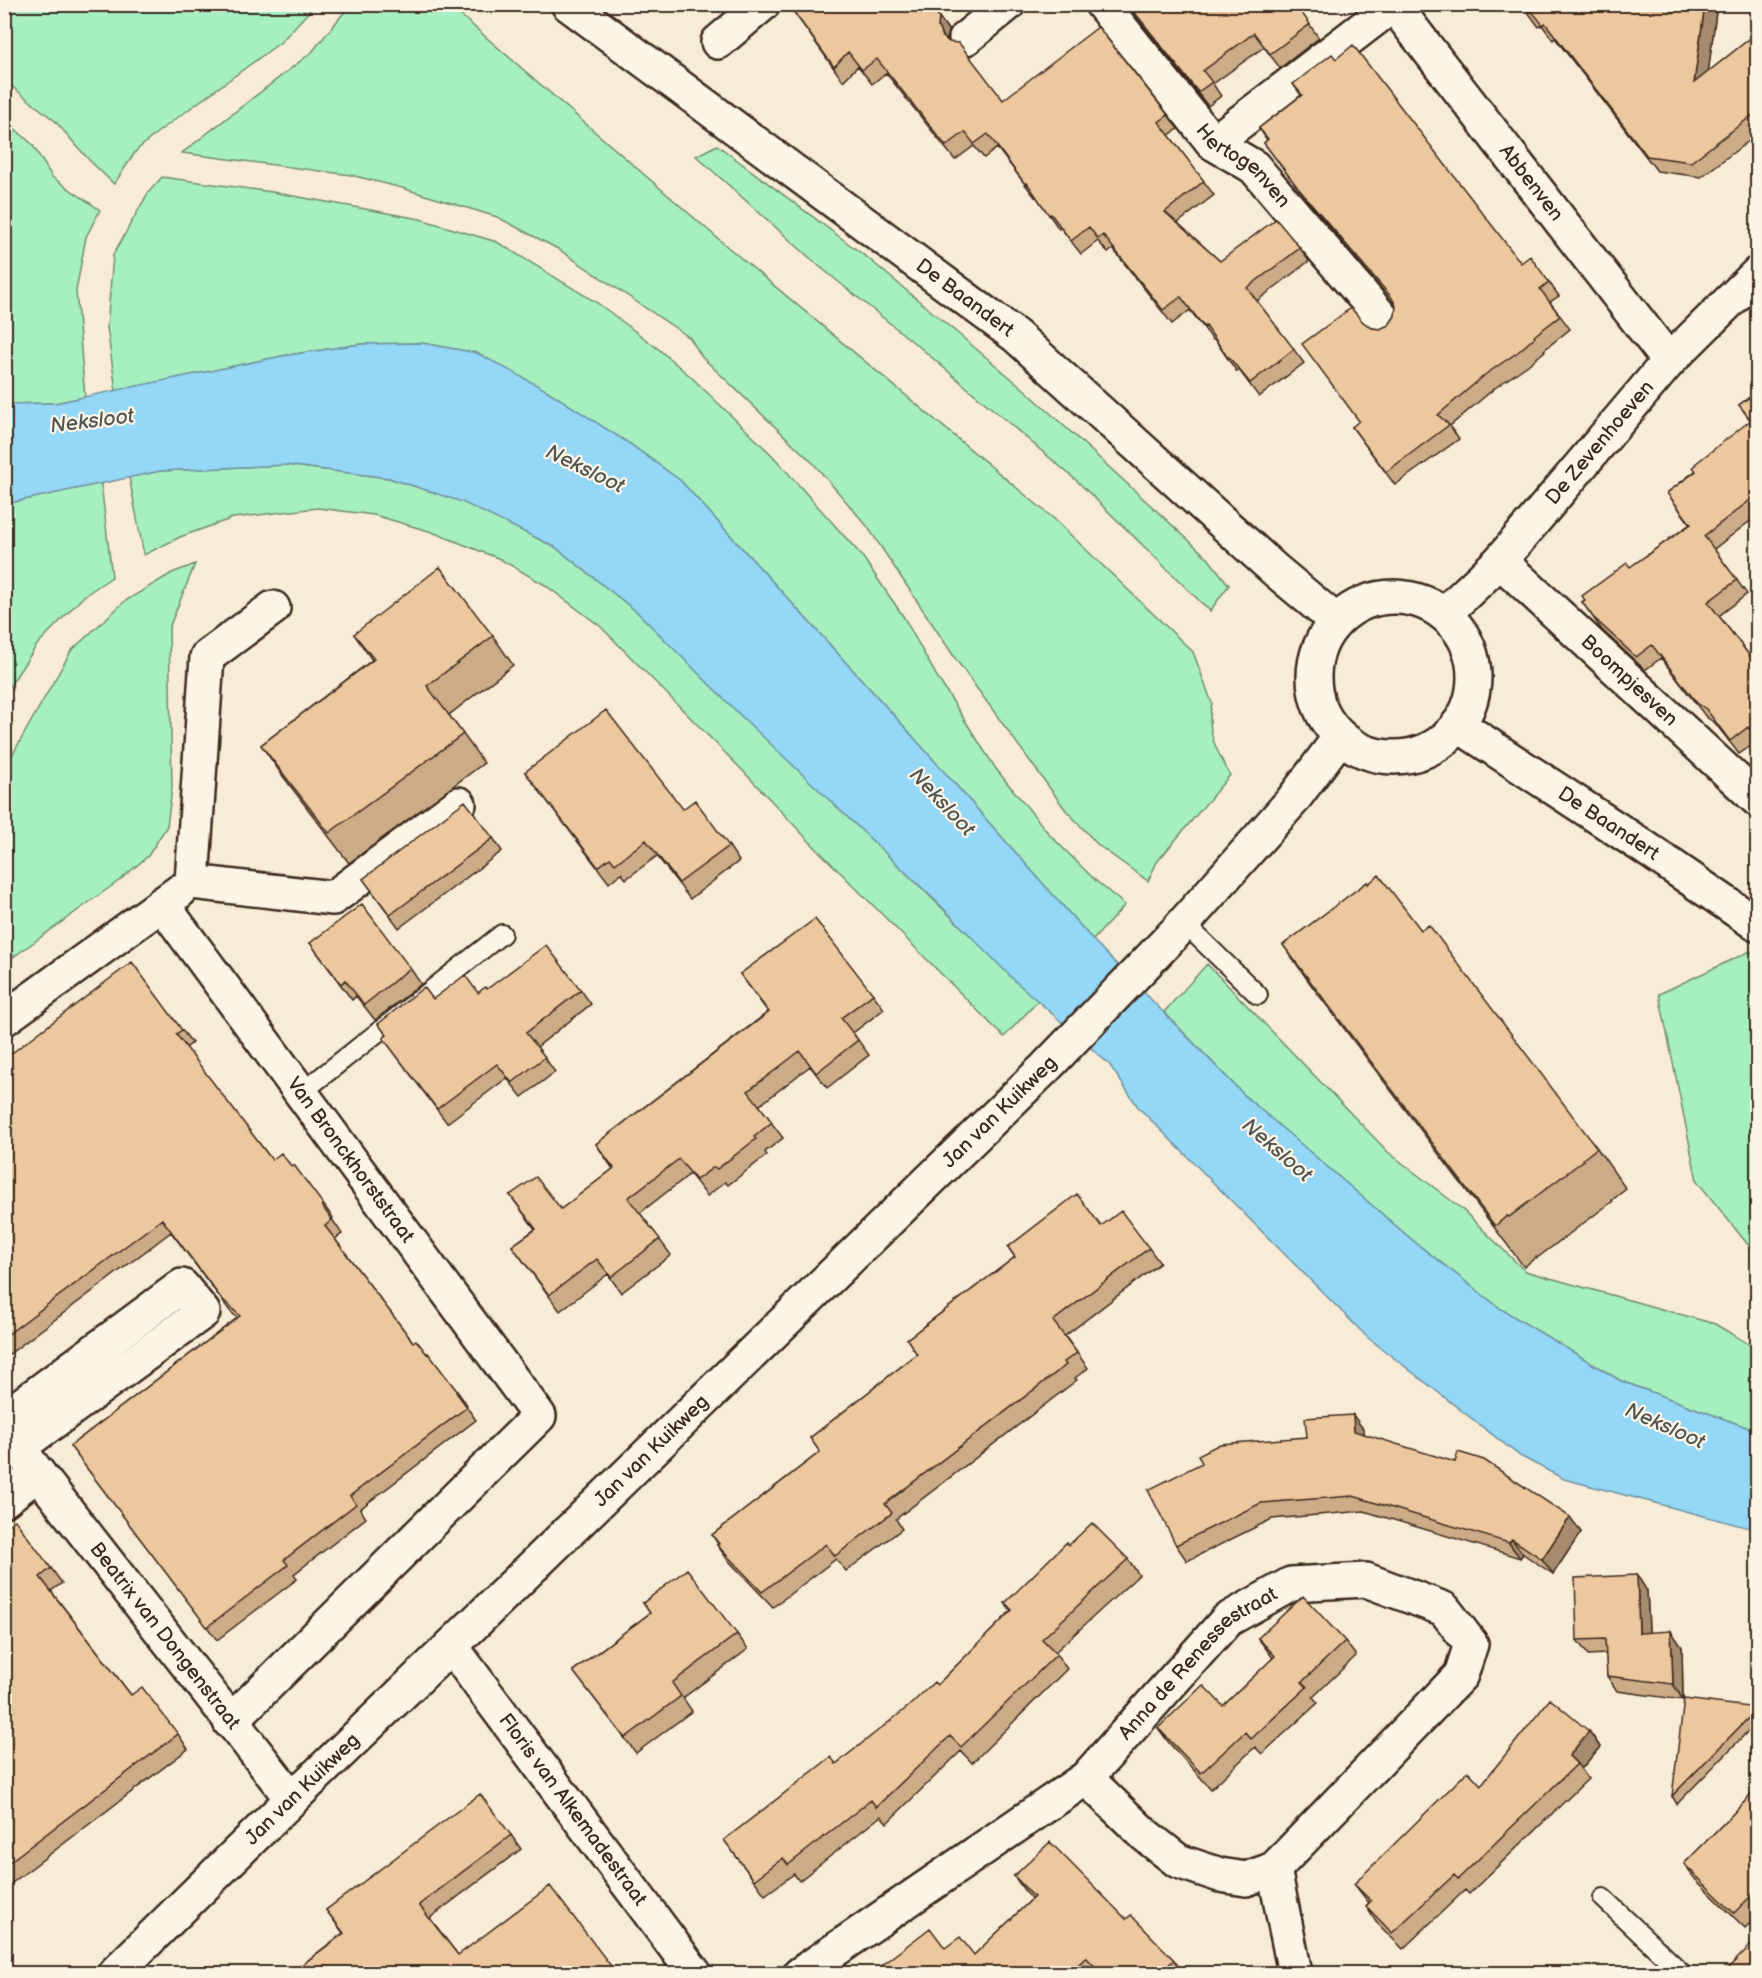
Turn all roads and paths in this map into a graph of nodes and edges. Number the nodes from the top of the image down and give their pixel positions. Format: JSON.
{"nodes":[{"id":1,"x":567,"y":4,"type":"edge"},
{"id":2,"x":763,"y":4,"type":"edge"},
{"id":3,"x":1008,"y":4,"type":"edge"},
{"id":4,"x":1102,"y":4,"type":"edge"},
{"id":5,"x":1393,"y":5,"type":"edge"},
{"id":6,"x":966,"y":38,"type":"dead end"},
{"id":7,"x":718,"y":42,"type":"dead end"},
{"id":8,"x":1213,"y":143,"type":"junction"},
{"id":9,"x":1758,"y":273,"type":"edge"},
{"id":10,"x":1387,"y":324,"type":"edge"},
{"id":11,"x":1669,"y":361,"type":"junction"},
{"id":12,"x":1500,"y":561,"type":"junction"},
{"id":13,"x":273,"y":608,"type":"dead end"},
{"id":14,"x":1444,"y":615,"type":"junction"},
{"id":15,"x":1336,"y":621,"type":"junction"},
{"id":16,"x":1458,"y":725,"type":"junction"},
{"id":17,"x":1340,"y":737,"type":"junction"},
{"id":18,"x":1758,"y":800,"type":"edge"},
{"id":19,"x":459,"y":804,"type":"edge"},
{"id":20,"x":192,"y":882,"type":"junction"},
{"id":21,"x":162,"y":904,"type":"junction"},
{"id":22,"x":1184,"y":923,"type":"junction"},
{"id":23,"x":1758,"y":925,"type":"edge"},
{"id":24,"x":502,"y":934,"type":"dead end"},
{"id":25,"x":1258,"y":995,"type":"dead end"},
{"id":26,"x":4,"y":1018,"type":"edge"},
{"id":27,"x":301,"y":1093,"type":"junction"},
{"id":28,"x":4,"y":1418,"type":"edge"},
{"id":29,"x":11,"y":1439,"type":"edge"},
{"id":30,"x":38,"y":1473,"type":"junction"},
{"id":31,"x":4,"y":1500,"type":"edge"},
{"id":32,"x":451,"y":1646,"type":"junction"},
{"id":33,"x":230,"y":1722,"type":"junction"},
{"id":34,"x":1086,"y":1778,"type":"junction"},
{"id":35,"x":292,"y":1798,"type":"junction"},
{"id":36,"x":1274,"y":1869,"type":"junction"},
{"id":37,"x":1604,"y":1898,"type":"dead end"},
{"id":38,"x":1294,"y":1968,"type":"dead end"},
{"id":39,"x":114,"y":1974,"type":"edge"},
{"id":40,"x":695,"y":1974,"type":"edge"},
{"id":41,"x":800,"y":1974,"type":"edge"},
{"id":42,"x":1683,"y":1974,"type":"edge"}],
"edges":[{"from":1,"to":15,"type":"street","name":"De Baandert"},
{"from":2,"to":7,"type":"street"},
{"from":3,"to":6,"type":"street"},
{"from":4,"to":8,"type":"street","name":"Hertogenven"},
{"from":5,"to":8,"type":"street","name":"Abbenven"},
{"from":5,"to":11,"type":"street","name":"Abbenven"},
{"from":8,"to":10,"type":"street","name":"Hertogenven"},
{"from":9,"to":11,"type":"street","name":"De Zevenhoeven"},
{"from":11,"to":12,"type":"street","name":"De Zevenhoeven"},
{"from":12,"to":14,"type":"street","name":"De Zevenhoeven"},
{"from":12,"to":18,"type":"street","name":"Boompjesven"},
{"from":13,"to":20,"type":"street"},
{"from":14,"to":15,"type":"street"},
{"from":14,"to":16,"type":"street"},
{"from":15,"to":17,"type":"street"},
{"from":16,"to":17,"type":"street"},
{"from":16,"to":23,"type":"street","name":"De Baandert"},
{"from":17,"to":22,"type":"street","name":"Jan van Kuikweg"},
{"from":19,"to":20,"type":"street"},
{"from":20,"to":21,"type":"street"},
{"from":21,"to":26,"type":"street"},
{"from":21,"to":27,"type":"street","name":"Van Bronckhorststraat"},
{"from":22,"to":25,"type":"lane"},
{"from":22,"to":32,"type":"street","name":"Jan van Kuikweg"},
{"from":24,"to":27,"type":"lane"},
{"from":27,"to":33,"type":"street","name":"Van Bronckhorststraat"},
{"from":28,"to":29,"type":"street","name":"Beatrix van Dongenstraat"},
{"from":29,"to":30,"type":"street","name":"Beatrix van Dongenstraat"},
{"from":30,"to":31,"type":"street"},
{"from":30,"to":33,"type":"street","name":"Beatrix van Dongenstraat"},
{"from":32,"to":35,"type":"street","name":"Jan van Kuikweg"},
{"from":32,"to":40,"type":"street","name":"Floris van Alkemadestraat"},
{"from":33,"to":35,"type":"street","name":"Beatrix van Dongenstraat"},
{"from":34,"to":36,"type":"street","name":"Anna de Renessestraat"},
{"from":34,"to":36,"type":"street","name":"Anna de Renessestraat"},
{"from":34,"to":41,"type":"street","name":"Anna de Renessestraat"},
{"from":35,"to":39,"type":"street","name":"Jan van Kuikweg"},
{"from":36,"to":38,"type":"street"},
{"from":37,"to":42,"type":"lane"}]}
